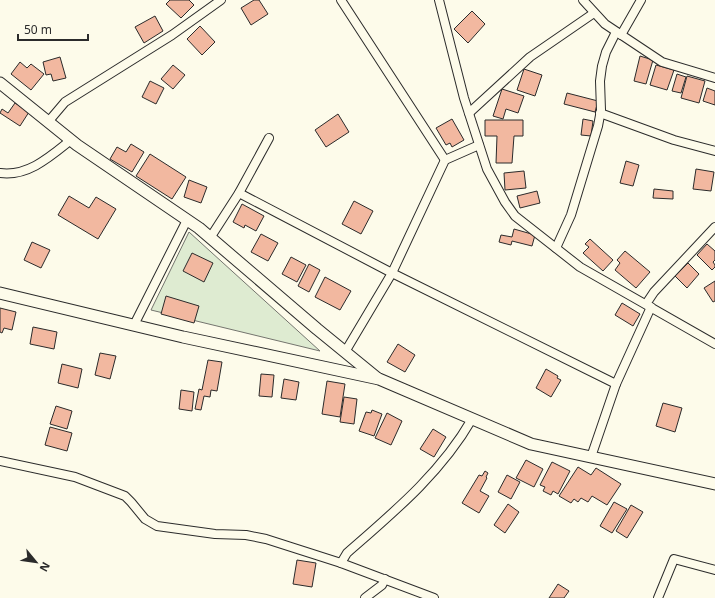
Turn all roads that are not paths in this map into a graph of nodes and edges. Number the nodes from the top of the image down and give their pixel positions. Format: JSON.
{"nodes":[{"id":1,"x":221,"y":0,"type":"edge"},
{"id":2,"x":342,"y":0,"type":"edge"},
{"id":3,"x":439,"y":0,"type":"edge"},
{"id":4,"x":583,"y":0,"type":"edge"},
{"id":5,"x":641,"y":0,"type":"edge"},
{"id":6,"x":594,"y":13,"type":"junction"},
{"id":7,"x":618,"y":33,"type":"junction"},
{"id":8,"x":715,"y":78,"type":"edge"},
{"id":9,"x":0,"y":83,"type":"edge"},
{"id":10,"x":469,"y":113,"type":"junction"},
{"id":11,"x":600,"y":113,"type":"junction"},
{"id":12,"x":48,"y":122,"type":"junction"},
{"id":13,"x":269,"y":138,"type":"dead end"},
{"id":14,"x":71,"y":140,"type":"junction"},
{"id":15,"x":479,"y":145,"type":"junction"},
{"id":16,"x":715,"y":151,"type":"edge"},
{"id":17,"x":445,"y":160,"type":"junction"},
{"id":18,"x":0,"y":173,"type":"edge"},
{"id":19,"x":239,"y":193,"type":"junction"},
{"id":20,"x":187,"y":220,"type":"junction"},
{"id":21,"x":715,"y":228,"type":"edge"},
{"id":22,"x":210,"y":238,"type":"junction"},
{"id":23,"x":556,"y":248,"type":"junction"},
{"id":24,"x":392,"y":273,"type":"junction"},
{"id":25,"x":0,"y":293,"type":"edge"},
{"id":26,"x":649,"y":305,"type":"junction"},
{"id":27,"x":134,"y":325,"type":"junction"},
{"id":28,"x":715,"y":344,"type":"edge"},
{"id":29,"x":345,"y":352,"type":"junction"},
{"id":30,"x":379,"y":379,"type":"junction"},
{"id":31,"x":616,"y":384,"type":"junction"},
{"id":32,"x":472,"y":419,"type":"junction"},
{"id":33,"x":591,"y":457,"type":"junction"},
{"id":34,"x":0,"y":461,"type":"edge"},
{"id":35,"x":715,"y":484,"type":"edge"},
{"id":36,"x":341,"y":563,"type":"junction"},
{"id":37,"x":715,"y":570,"type":"edge"},
{"id":38,"x":385,"y":579,"type":"junction"},
{"id":39,"x":365,"y":598,"type":"edge"},
{"id":40,"x":434,"y":598,"type":"edge"},
{"id":41,"x":658,"y":598,"type":"edge"}],
"edges":[{"from":1,"to":12,"type":"street"},
{"from":2,"to":17,"type":"street"},
{"from":3,"to":10,"type":"street"},
{"from":4,"to":6,"type":"street"},
{"from":5,"to":7,"type":"street"},
{"from":6,"to":7,"type":"street"},
{"from":6,"to":10,"type":"street"},
{"from":7,"to":8,"type":"street"},
{"from":7,"to":11,"type":"street"},
{"from":9,"to":12,"type":"street"},
{"from":10,"to":15,"type":"street"},
{"from":11,"to":16,"type":"street"},
{"from":11,"to":23,"type":"street"},
{"from":12,"to":14,"type":"street"},
{"from":13,"to":19,"type":"street"},
{"from":14,"to":18,"type":"street"},
{"from":14,"to":20,"type":"street"},
{"from":15,"to":17,"type":"street"},
{"from":15,"to":23,"type":"street"},
{"from":17,"to":24,"type":"street"},
{"from":19,"to":22,"type":"street"},
{"from":19,"to":24,"type":"street"},
{"from":20,"to":22,"type":"street"},
{"from":20,"to":27,"type":"street"},
{"from":21,"to":26,"type":"street"},
{"from":22,"to":29,"type":"street"},
{"from":23,"to":26,"type":"street"},
{"from":24,"to":29,"type":"street"},
{"from":24,"to":31,"type":"street"},
{"from":25,"to":27,"type":"street"},
{"from":26,"to":28,"type":"street"},
{"from":26,"to":31,"type":"street"},
{"from":27,"to":30,"type":"street"},
{"from":29,"to":30,"type":"street"},
{"from":30,"to":32,"type":"street"},
{"from":31,"to":33,"type":"street"},
{"from":32,"to":33,"type":"street"},
{"from":32,"to":36,"type":"street"},
{"from":33,"to":35,"type":"street"},
{"from":34,"to":36,"type":"street"},
{"from":36,"to":38,"type":"street"},
{"from":37,"to":41,"type":"street"},
{"from":38,"to":39,"type":"street"},
{"from":38,"to":40,"type":"street"}]}
